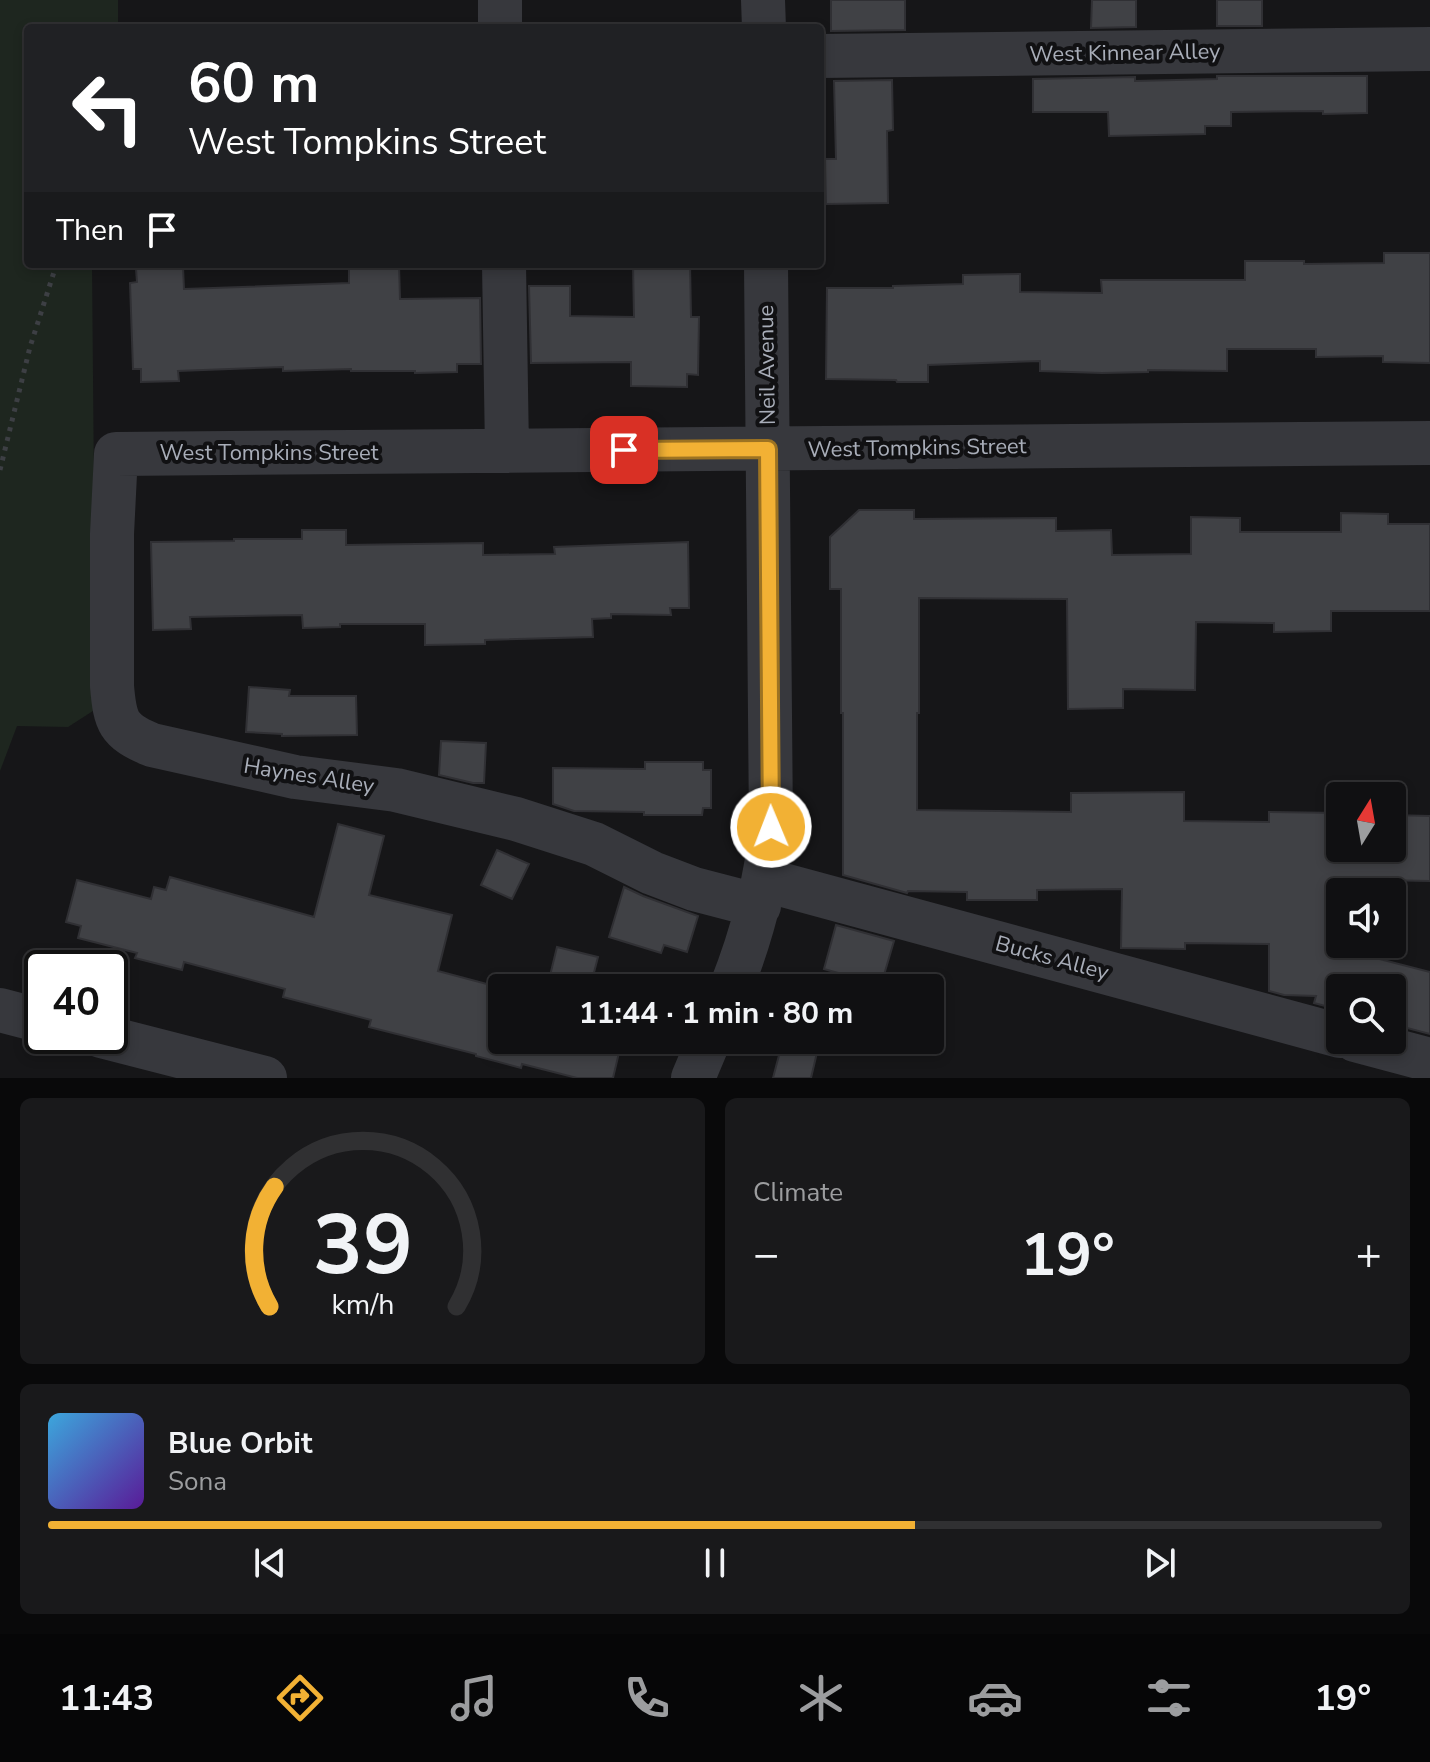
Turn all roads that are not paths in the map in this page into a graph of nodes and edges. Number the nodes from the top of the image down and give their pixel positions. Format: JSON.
{"nodes":[{"id":1,"x":500,"y":0,"type":"edge"},
{"id":2,"x":763,"y":0,"type":"edge"},
{"id":3,"x":500,"y":24,"type":"edge"},
{"id":4,"x":764,"y":24,"type":"edge"},
{"id":5,"x":1430,"y":49,"type":"edge"},
{"id":6,"x":824,"y":56,"type":"edge"},
{"id":7,"x":504,"y":268,"type":"edge"},
{"id":8,"x":766,"y":268,"type":"edge"},
{"id":9,"x":1430,"y":443,"type":"edge"},
{"id":10,"x":768,"y":449,"type":"junction"},
{"id":11,"x":507,"y":451,"type":"junction"},
{"id":12,"x":116,"y":454,"type":"joint"},
{"id":13,"x":762,"y":893,"type":"junction"},
{"id":14,"x":736,"y":974,"type":"edge"},
{"id":15,"x":0,"y":1010,"type":"edge"},
{"id":16,"x":24,"y":1016,"type":"edge"},
{"id":17,"x":1326,"y":1033,"type":"edge"},
{"id":18,"x":128,"y":1043,"type":"edge"},
{"id":19,"x":703,"y":1054,"type":"edge"},
{"id":20,"x":1406,"y":1054,"type":"edge"},
{"id":21,"x":1430,"y":1060,"type":"edge"},
{"id":22,"x":265,"y":1078,"type":"edge"},
{"id":23,"x":693,"y":1078,"type":"edge"}],
"edges":[{"from":1,"to":3,"type":"street"},
{"from":2,"to":4,"type":"street"},
{"from":5,"to":6,"type":"street","name":"West Kinnear Alley"},
{"from":7,"to":11,"type":"street"},
{"from":8,"to":10,"type":"street","name":"Neil Avenue"},
{"from":9,"to":10,"type":"street","name":"West Tompkins Street"},
{"from":10,"to":11,"type":"street","name":"West Tompkins Street"},
{"from":10,"to":13,"type":"street","name":"Neil Avenue"},
{"from":11,"to":12,"type":"street","name":"West Tompkins Street"},
{"from":12,"to":13,"type":"street","name":"Haynes Alley"},
{"from":13,"to":14,"type":"street","name":"Neil Avenue"},
{"from":13,"to":17,"type":"street","name":"Bucks Alley"},
{"from":15,"to":16,"type":"street"},
{"from":18,"to":22,"type":"street"},
{"from":19,"to":23,"type":"street"},
{"from":20,"to":21,"type":"street"}]}
